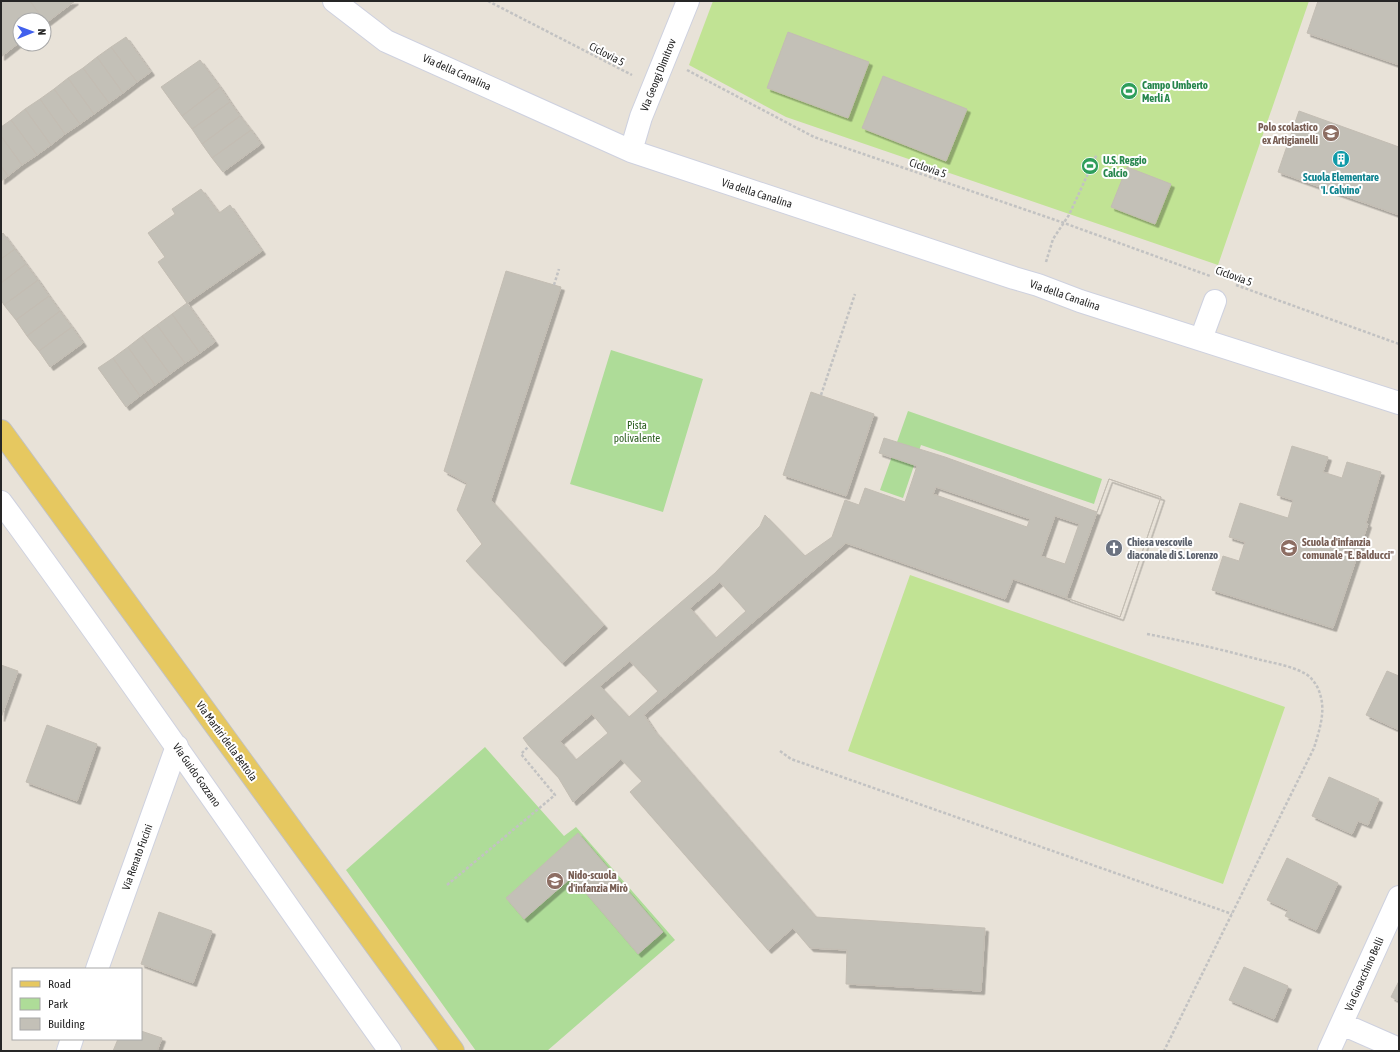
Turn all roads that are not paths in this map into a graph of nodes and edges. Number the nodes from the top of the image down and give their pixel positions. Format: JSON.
{"nodes":[{"id":1,"x":334,"y":1,"type":"edge"},
{"id":2,"x":688,"y":1,"type":"edge"},
{"id":3,"x":631,"y":151,"type":"junction"},
{"id":4,"x":1215,"y":301,"type":"dead end"},
{"id":5,"x":1201,"y":339,"type":"junction"},
{"id":6,"x":1399,"y":404,"type":"edge"},
{"id":7,"x":1,"y":431,"type":"edge"},
{"id":8,"x":1,"y":502,"type":"edge"},
{"id":9,"x":177,"y":746,"type":"junction"},
{"id":10,"x":1399,"y":897,"type":"edge"},
{"id":11,"x":97,"y":968,"type":"edge"},
{"id":12,"x":1342,"y":1024,"type":"junction"},
{"id":13,"x":72,"y":1040,"type":"edge"},
{"id":14,"x":1399,"y":1049,"type":"edge"},
{"id":15,"x":68,"y":1051,"type":"edge"},
{"id":16,"x":390,"y":1051,"type":"edge"},
{"id":17,"x":453,"y":1051,"type":"edge"},
{"id":18,"x":1329,"y":1051,"type":"edge"}],
"edges":[{"from":1,"to":3,"type":"street","name":"Via della Canalina"},
{"from":2,"to":3,"type":"street","name":"Via Georgi Dimitrov"},
{"from":3,"to":5,"type":"street","name":"Via della Canalina"},
{"from":4,"to":5,"type":"street"},
{"from":5,"to":6,"type":"street","name":"Via della Canalina"},
{"from":7,"to":17,"type":"main road","name":"Via Martiri della Bettola"},
{"from":8,"to":9,"type":"street","name":"Via Guido Gozzano"},
{"from":9,"to":11,"type":"street","name":"Via Renato Fucini"},
{"from":9,"to":16,"type":"street","name":"Via Guido Gozzano"},
{"from":10,"to":12,"type":"street","name":"Via Gioacchino Belli"},
{"from":12,"to":14,"type":"street"},
{"from":12,"to":18,"type":"street","name":"Via Gioacchino Belli"},
{"from":13,"to":15,"type":"street"}]}
